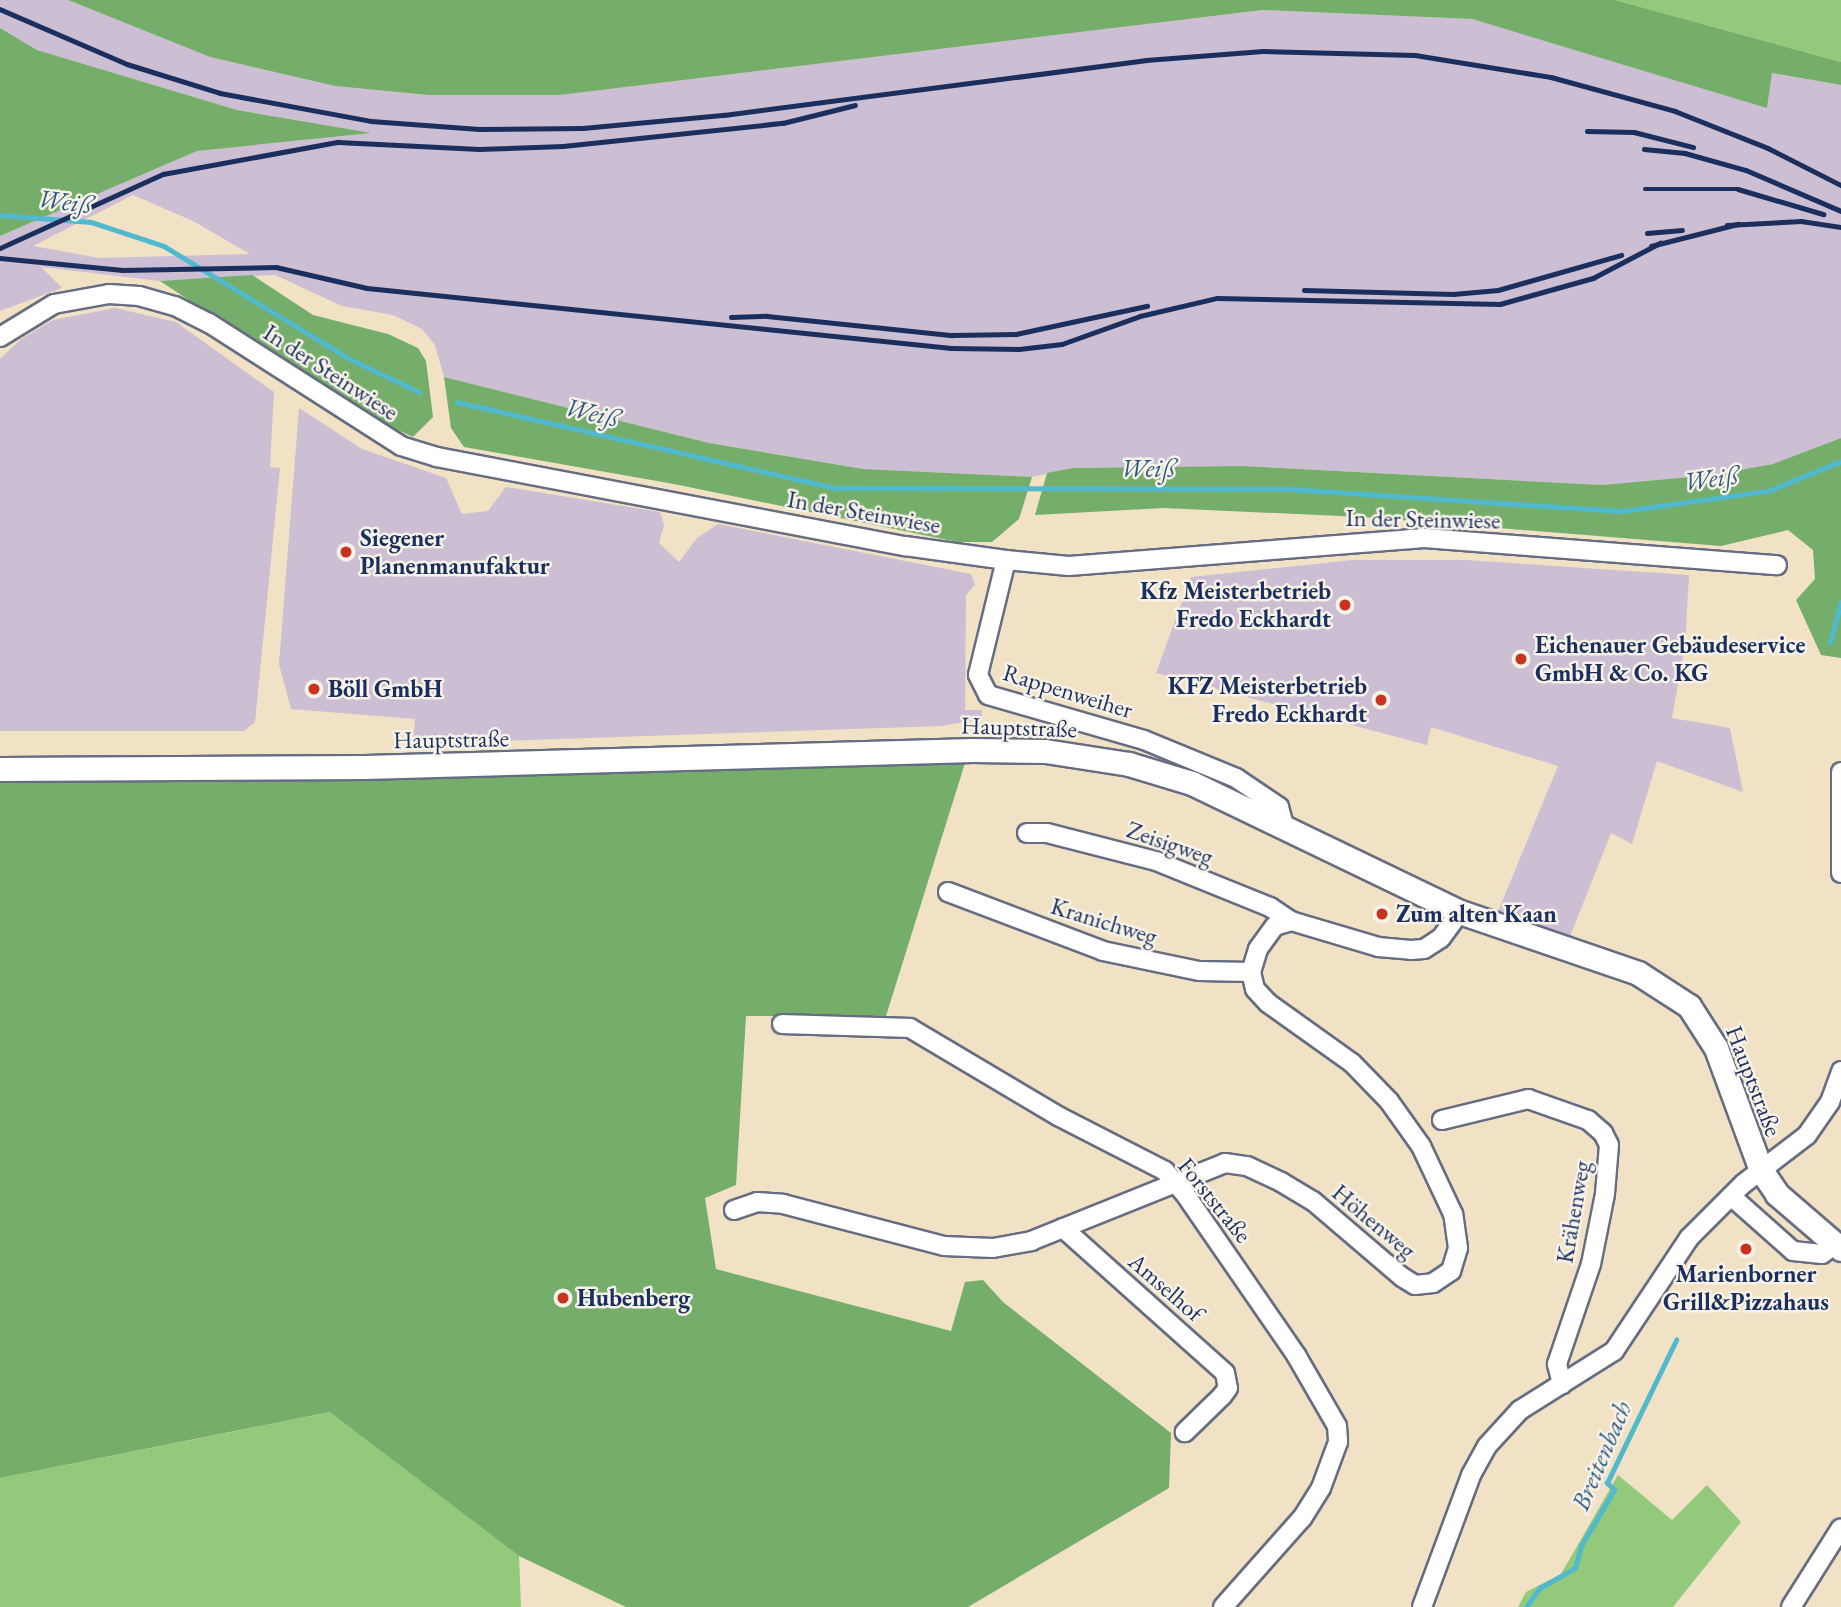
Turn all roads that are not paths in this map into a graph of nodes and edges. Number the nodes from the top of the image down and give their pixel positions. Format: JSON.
{"nodes":[{"id":1,"x":0,"y":337,"type":"edge"},
{"id":2,"x":1006,"y":559,"type":"junction"},
{"id":3,"x":1777,"y":565,"type":"dead end"},
{"id":4,"x":0,"y":769,"type":"edge"},
{"id":5,"x":1841,"y":772,"type":"edge"},
{"id":6,"x":1284,"y":826,"type":"junction"},
{"id":7,"x":1027,"y":833,"type":"dead end"},
{"id":8,"x":1841,"y":873,"type":"edge"},
{"id":9,"x":948,"y":892,"type":"dead end"},
{"id":10,"x":1460,"y":912,"type":"junction"},
{"id":11,"x":1291,"y":921,"type":"junction"},
{"id":12,"x":1251,"y":971,"type":"junction"},
{"id":13,"x":782,"y":1024,"type":"dead end"},
{"id":14,"x":1841,"y":1070,"type":"edge"},
{"id":15,"x":1835,"y":1105,"type":"edge"},
{"id":16,"x":1442,"y":1120,"type":"dead end"},
{"id":17,"x":1762,"y":1170,"type":"junction"},
{"id":18,"x":1174,"y":1182,"type":"junction"},
{"id":19,"x":1731,"y":1196,"type":"junction"},
{"id":20,"x":734,"y":1210,"type":"dead end"},
{"id":21,"x":1063,"y":1228,"type":"junction"},
{"id":22,"x":1838,"y":1247,"type":"edge"},
{"id":23,"x":1562,"y":1384,"type":"junction"},
{"id":24,"x":1185,"y":1432,"type":"dead end"},
{"id":25,"x":1841,"y":1528,"type":"edge"},
{"id":26,"x":1223,"y":1607,"type":"edge"},
{"id":27,"x":1422,"y":1607,"type":"edge"},
{"id":28,"x":1791,"y":1607,"type":"edge"}],
"edges":[{"from":1,"to":2,"type":"street","name":"In der Steinwiese"},
{"from":2,"to":3,"type":"street","name":"In der Steinwiese"},
{"from":2,"to":6,"type":"street","name":"Rappenweiher"},
{"from":4,"to":6,"type":"main road","name":"Hauptstraße"},
{"from":5,"to":8,"type":"street"},
{"from":6,"to":10,"type":"main road","name":"Hauptstraße"},
{"from":7,"to":11,"type":"street","name":"Zeisigweg"},
{"from":9,"to":12,"type":"street","name":"Kranichweg"},
{"from":10,"to":11,"type":"street"},
{"from":10,"to":17,"type":"main road","name":"Hauptstraße"},
{"from":11,"to":12,"type":"street"},
{"from":12,"to":18,"type":"street","name":"Höhenweg"},
{"from":13,"to":18,"type":"street","name":"Forststraße"},
{"from":14,"to":15,"type":"street"},
{"from":15,"to":17,"type":"street"},
{"from":16,"to":23,"type":"street","name":"Krähenweg"},
{"from":17,"to":19,"type":"street"},
{"from":17,"to":22,"type":"main road","name":"Hauptstraße"},
{"from":18,"to":21,"type":"street","name":"Höhenweg"},
{"from":18,"to":26,"type":"street","name":"Forststraße"},
{"from":19,"to":22,"type":"street"},
{"from":19,"to":23,"type":"street"},
{"from":20,"to":21,"type":"street","name":"Höhenweg"},
{"from":21,"to":24,"type":"street","name":"Amselhof"},
{"from":23,"to":27,"type":"street"},
{"from":25,"to":28,"type":"street"}]}
